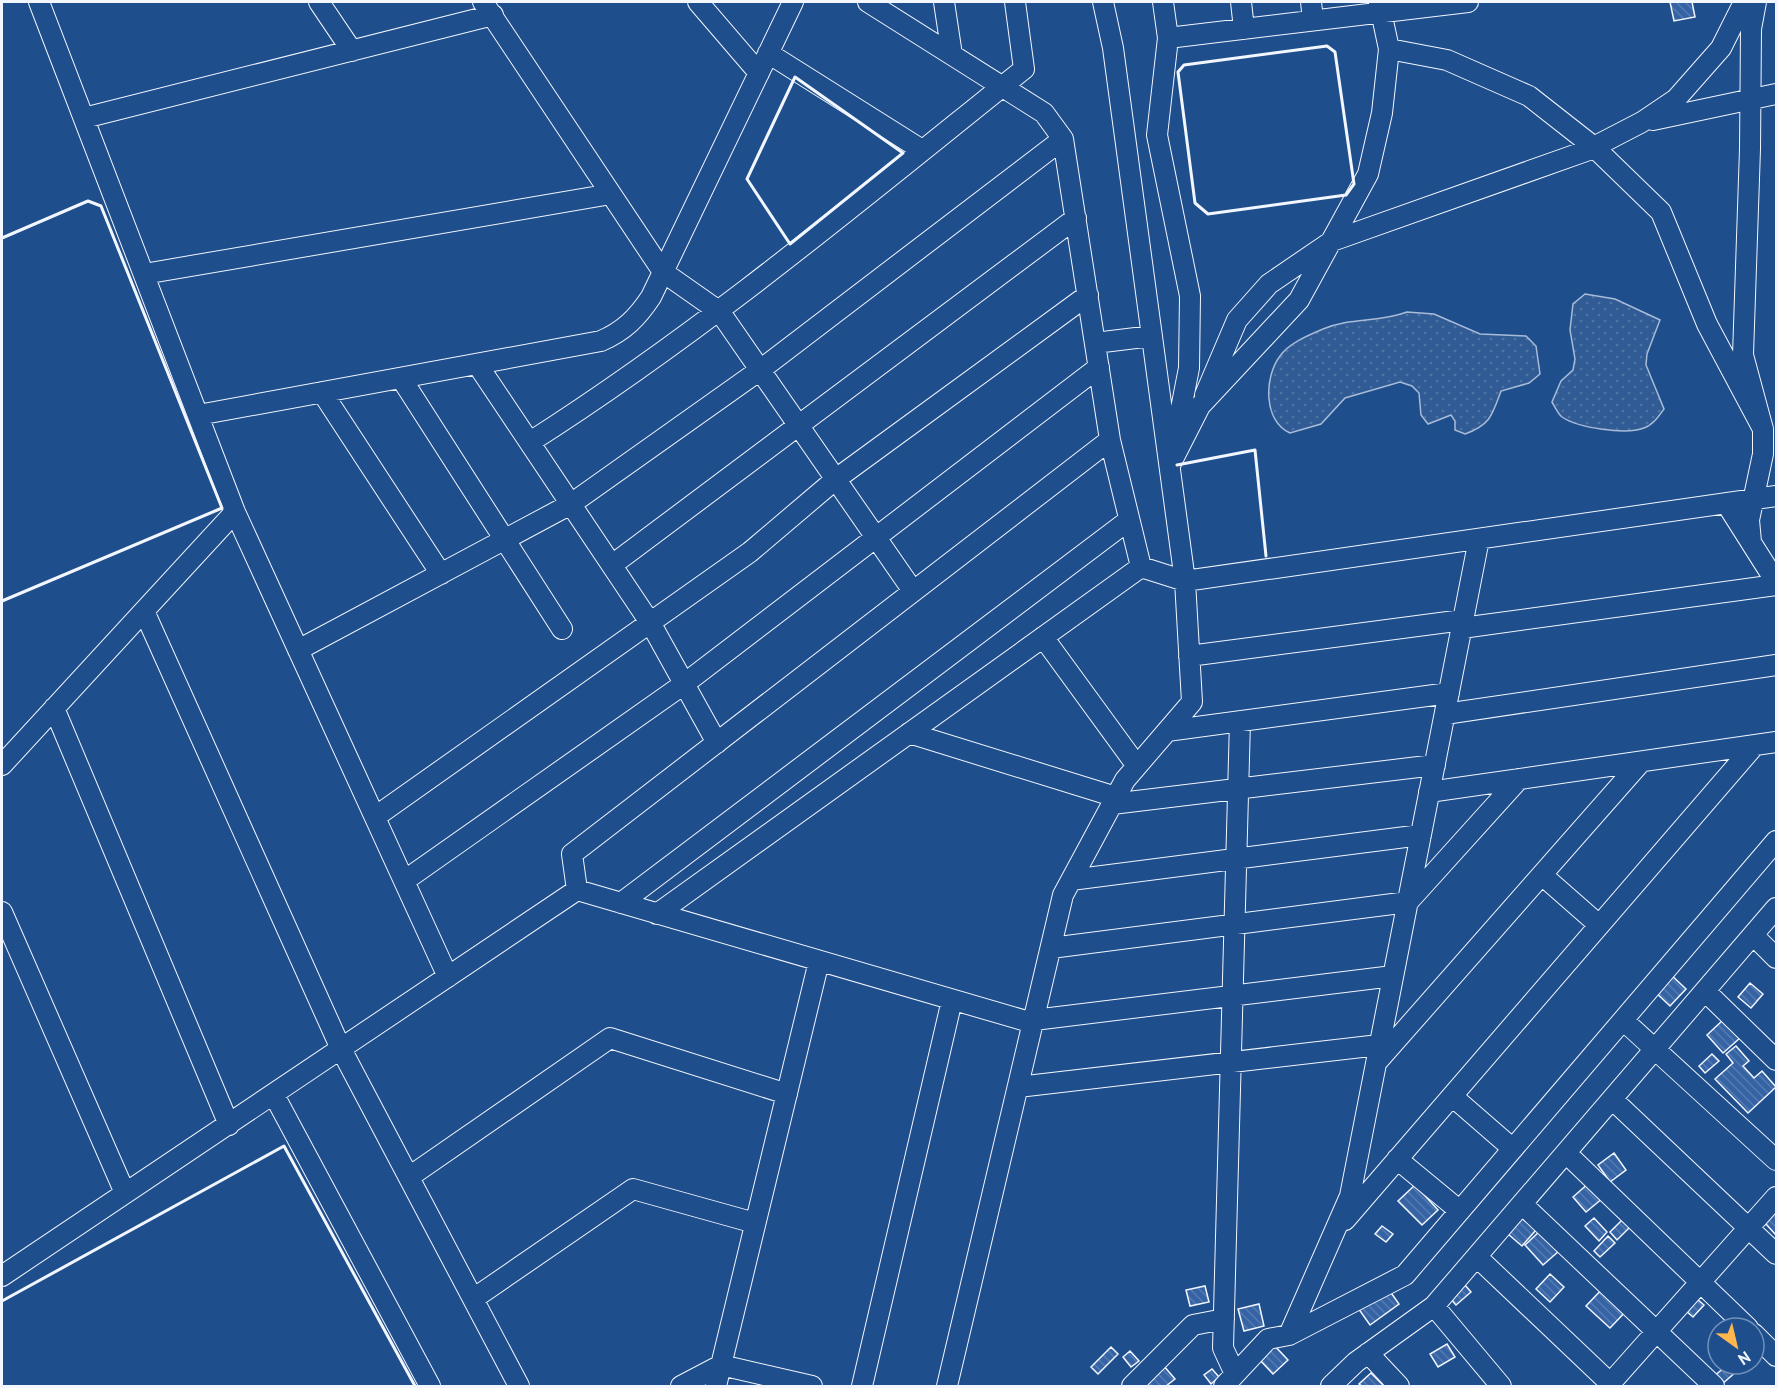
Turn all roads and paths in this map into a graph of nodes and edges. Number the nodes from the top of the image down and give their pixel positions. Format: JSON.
{"nodes":[{"id":1,"x":39,"y":2,"type":"edge"},
{"id":2,"x":319,"y":2,"type":"edge"},
{"id":3,"x":698,"y":2,"type":"edge"},
{"id":4,"x":792,"y":2,"type":"edge"},
{"id":5,"x":868,"y":2,"type":"edge"},
{"id":6,"x":944,"y":2,"type":"edge"},
{"id":7,"x":1015,"y":2,"type":"edge"},
{"id":8,"x":1103,"y":2,"type":"edge"},
{"id":9,"x":1163,"y":2,"type":"edge"},
{"id":10,"x":1240,"y":2,"type":"edge"},
{"id":11,"x":1459,"y":2,"type":"edge"},
{"id":12,"x":1744,"y":2,"type":"edge"},
{"id":13,"x":1756,"y":2,"type":"edge"},
{"id":14,"x":1379,"y":7,"type":"edge"},
{"id":15,"x":488,"y":8,"type":"edge"},
{"id":16,"x":1312,"y":11,"type":"edge"},
{"id":17,"x":1244,"y":29,"type":"junction"},
{"id":18,"x":1168,"y":38,"type":"junction"},
{"id":19,"x":1389,"y":49,"type":"junction"},
{"id":20,"x":352,"y":51,"type":"junction"},
{"id":21,"x":768,"y":53,"type":"junction"},
{"id":22,"x":952,"y":55,"type":"junction"},
{"id":23,"x":759,"y":73,"type":"junction"},
{"id":24,"x":1002,"y":86,"type":"junction"},
{"id":25,"x":1776,"y":94,"type":"edge"},
{"id":26,"x":1751,"y":98,"type":"junction"},
{"id":27,"x":84,"y":118,"type":"junction"},
{"id":28,"x":1642,"y":122,"type":"junction"},
{"id":29,"x":1063,"y":139,"type":"junction"},
{"id":30,"x":1594,"y":147,"type":"junction"},
{"id":31,"x":922,"y":150,"type":"junction"},
{"id":32,"x":611,"y":194,"type":"junction"},
{"id":33,"x":1076,"y":218,"type":"junction"},
{"id":34,"x":1332,"y":241,"type":"junction"},
{"id":35,"x":663,"y":272,"type":"junction"},
{"id":36,"x":144,"y":274,"type":"junction"},
{"id":37,"x":1088,"y":295,"type":"junction"},
{"id":38,"x":720,"y":312,"type":"junction"},
{"id":39,"x":1152,"y":336,"type":"junction"},
{"id":40,"x":1095,"y":343,"type":"junction"},
{"id":41,"x":477,"y":363,"type":"junction"},
{"id":42,"x":1099,"y":367,"type":"junction"},
{"id":43,"x":760,"y":370,"type":"junction"},
{"id":44,"x":401,"y":378,"type":"junction"},
{"id":45,"x":322,"y":392,"type":"junction"},
{"id":46,"x":1200,"y":406,"type":"junction"},
{"id":47,"x":198,"y":415,"type":"junction"},
{"id":48,"x":798,"y":425,"type":"junction"},
{"id":49,"x":1763,"y":429,"type":"junction"},
{"id":50,"x":1110,"y":440,"type":"junction"},
{"id":51,"x":530,"y":442,"type":"junction"},
{"id":52,"x":1170,"y":465,"type":"junction"},
{"id":53,"x":836,"y":479,"type":"junction"},
{"id":54,"x":1776,"y":496,"type":"edge"},
{"id":55,"x":1756,"y":499,"type":"junction"},
{"id":56,"x":1726,"y":503,"type":"junction"},
{"id":57,"x":571,"y":504,"type":"junction"},
{"id":58,"x":235,"y":512,"type":"junction"},
{"id":59,"x":1129,"y":520,"type":"junction"},
{"id":60,"x":875,"y":536,"type":"junction"},
{"id":61,"x":506,"y":538,"type":"junction"},
{"id":62,"x":1479,"y":539,"type":"junction"},
{"id":63,"x":1751,"y":542,"type":"junction"},
{"id":64,"x":612,"y":565,"type":"junction"},
{"id":65,"x":1140,"y":567,"type":"junction"},
{"id":66,"x":441,"y":574,"type":"junction"},
{"id":67,"x":1185,"y":581,"type":"junction"},
{"id":68,"x":1776,"y":583,"type":"edge"},
{"id":69,"x":913,"y":591,"type":"junction"},
{"id":70,"x":144,"y":611,"type":"junction"},
{"id":71,"x":651,"y":624,"type":"junction"},
{"id":72,"x":1462,"y":624,"type":"junction"},
{"id":73,"x":562,"y":628,"type":"dead end"},
{"id":74,"x":1043,"y":637,"type":"junction"},
{"id":75,"x":298,"y":650,"type":"junction"},
{"id":76,"x":1189,"y":656,"type":"junction"},
{"id":77,"x":1776,"y":665,"type":"edge"},
{"id":78,"x":684,"y":684,"type":"junction"},
{"id":79,"x":1449,"y":693,"type":"junction"},
{"id":80,"x":54,"y":708,"type":"junction"},
{"id":81,"x":1445,"y":714,"type":"junction"},
{"id":82,"x":1240,"y":721,"type":"junction"},
{"id":83,"x":1167,"y":731,"type":"junction"},
{"id":84,"x":909,"y":733,"type":"junction"},
{"id":85,"x":1776,"y":742,"type":"edge"},
{"id":86,"x":717,"y":743,"type":"junction"},
{"id":87,"x":1754,"y":746,"type":"junction"},
{"id":88,"x":1641,"y":762,"type":"junction"},
{"id":89,"x":2,"y":765,"type":"edge"},
{"id":90,"x":1435,"y":765,"type":"junction"},
{"id":91,"x":1137,"y":766,"type":"junction"},
{"id":92,"x":1519,"y":779,"type":"junction"},
{"id":93,"x":1238,"y":789,"type":"junction"},
{"id":94,"x":1429,"y":792,"type":"junction"},
{"id":95,"x":1114,"y":800,"type":"junction"},
{"id":96,"x":375,"y":817,"type":"junction"},
{"id":97,"x":1421,"y":835,"type":"junction"},
{"id":98,"x":1776,"y":841,"type":"edge"},
{"id":99,"x":1236,"y":859,"type":"junction"},
{"id":100,"x":1542,"y":875,"type":"junction"},
{"id":101,"x":1071,"y":880,"type":"junction"},
{"id":102,"x":404,"y":881,"type":"junction"},
{"id":103,"x":577,"y":891,"type":"junction"},
{"id":104,"x":1408,"y":902,"type":"junction"},
{"id":105,"x":621,"y":903,"type":"junction"},
{"id":106,"x":1776,"y":908,"type":"edge"},
{"id":107,"x":2,"y":912,"type":"edge"},
{"id":108,"x":657,"y":914,"type":"junction"},
{"id":109,"x":1235,"y":924,"type":"junction"},
{"id":110,"x":1599,"y":925,"type":"junction"},
{"id":111,"x":1753,"y":935,"type":"junction"},
{"id":112,"x":1051,"y":948,"type":"junction"},
{"id":113,"x":1776,"y":958,"type":"edge"},
{"id":114,"x":819,"y":961,"type":"junction"},
{"id":115,"x":1393,"y":976,"type":"junction"},
{"id":116,"x":448,"y":977,"type":"junction"},
{"id":117,"x":1705,"y":991,"type":"junction"},
{"id":118,"x":1232,"y":996,"type":"junction"},
{"id":119,"x":952,"y":1000,"type":"junction"},
{"id":120,"x":1623,"y":1020,"type":"junction"},
{"id":121,"x":1033,"y":1021,"type":"junction"},
{"id":122,"x":341,"y":1049,"type":"junction"},
{"id":123,"x":1655,"y":1049,"type":"junction"},
{"id":124,"x":1378,"y":1054,"type":"junction"},
{"id":125,"x":1776,"y":1060,"type":"edge"},
{"id":126,"x":1231,"y":1062,"type":"junction"},
{"id":127,"x":1018,"y":1087,"type":"junction"},
{"id":128,"x":787,"y":1094,"type":"junction"},
{"id":129,"x":274,"y":1095,"type":"junction"},
{"id":130,"x":1452,"y":1096,"type":"junction"},
{"id":131,"x":1612,"y":1099,"type":"junction"},
{"id":132,"x":229,"y":1125,"type":"junction"},
{"id":133,"x":1513,"y":1149,"type":"junction"},
{"id":134,"x":1566,"y":1153,"type":"junction"},
{"id":135,"x":1397,"y":1159,"type":"junction"},
{"id":136,"x":1776,"y":1160,"type":"edge"},
{"id":137,"x":409,"y":1177,"type":"junction"},
{"id":138,"x":125,"y":1193,"type":"junction"},
{"id":139,"x":1776,"y":1197,"type":"edge"},
{"id":140,"x":1522,"y":1204,"type":"junction"},
{"id":141,"x":1460,"y":1211,"type":"junction"},
{"id":142,"x":756,"y":1223,"type":"junction"},
{"id":143,"x":1749,"y":1228,"type":"junction"},
{"id":144,"x":1334,"y":1233,"type":"junction"},
{"id":145,"x":1776,"y":1254,"type":"edge"},
{"id":146,"x":1477,"y":1257,"type":"junction"},
{"id":147,"x":2,"y":1276,"type":"edge"},
{"id":148,"x":1701,"y":1282,"type":"junction"},
{"id":149,"x":473,"y":1299,"type":"junction"},
{"id":150,"x":1434,"y":1306,"type":"junction"},
{"id":151,"x":1736,"y":1316,"type":"edge"},
{"id":152,"x":1224,"y":1319,"type":"junction"},
{"id":153,"x":1658,"y":1331,"type":"junction"},
{"id":154,"x":1289,"y":1335,"type":"junction"},
{"id":155,"x":1368,"y":1353,"type":"junction"},
{"id":156,"x":721,"y":1365,"type":"junction"},
{"id":157,"x":1230,"y":1380,"type":"edge"},
{"id":158,"x":430,"y":1386,"type":"edge"},
{"id":159,"x":519,"y":1386,"type":"edge"},
{"id":160,"x":681,"y":1386,"type":"edge"},
{"id":161,"x":716,"y":1386,"type":"edge"},
{"id":162,"x":812,"y":1386,"type":"edge"},
{"id":163,"x":862,"y":1386,"type":"edge"},
{"id":164,"x":946,"y":1386,"type":"edge"},
{"id":165,"x":1132,"y":1386,"type":"edge"},
{"id":166,"x":1331,"y":1386,"type":"edge"},
{"id":167,"x":1399,"y":1386,"type":"edge"},
{"id":168,"x":1501,"y":1386,"type":"edge"},
{"id":169,"x":1611,"y":1386,"type":"edge"},
{"id":170,"x":1714,"y":1386,"type":"edge"}],
"edges":[{"from":1,"to":27,"type":"street"},
{"from":2,"to":20,"type":"street"},
{"from":3,"to":23,"type":"street"},
{"from":4,"to":21,"type":"street"},
{"from":5,"to":22,"type":"street"},
{"from":6,"to":22,"type":"street"},
{"from":7,"to":24,"type":"street"},
{"from":8,"to":39,"type":"street"},
{"from":9,"to":18,"type":"street"},
{"from":10,"to":17,"type":"street"},
{"from":11,"to":14,"type":"street"},
{"from":12,"to":28,"type":"street"},
{"from":13,"to":26,"type":"street"},
{"from":14,"to":16,"type":"street"},
{"from":14,"to":19,"type":"street"},
{"from":15,"to":20,"type":"street"},
{"from":15,"to":32,"type":"street"},
{"from":16,"to":17,"type":"street"},
{"from":17,"to":18,"type":"street"},
{"from":18,"to":52,"type":"street"},
{"from":19,"to":30,"type":"street"},
{"from":19,"to":34,"type":"street"},
{"from":20,"to":27,"type":"street"},
{"from":21,"to":23,"type":"street"},
{"from":21,"to":31,"type":"street"},
{"from":22,"to":24,"type":"street"},
{"from":23,"to":35,"type":"street"},
{"from":24,"to":29,"type":"street"},
{"from":24,"to":31,"type":"street"},
{"from":25,"to":26,"type":"street"},
{"from":26,"to":28,"type":"street"},
{"from":26,"to":49,"type":"street"},
{"from":27,"to":36,"type":"street"},
{"from":28,"to":30,"type":"street"},
{"from":29,"to":33,"type":"street"},
{"from":29,"to":43,"type":"street"},
{"from":30,"to":34,"type":"street"},
{"from":30,"to":49,"type":"street"},
{"from":31,"to":38,"type":"street"},
{"from":32,"to":35,"type":"street"},
{"from":32,"to":36,"type":"street"},
{"from":33,"to":37,"type":"street"},
{"from":33,"to":48,"type":"street"},
{"from":34,"to":46,"type":"street"},
{"from":34,"to":46,"type":"street"},
{"from":35,"to":38,"type":"street"},
{"from":35,"to":41,"type":"street"},
{"from":36,"to":47,"type":"street"},
{"from":37,"to":40,"type":"street"},
{"from":37,"to":53,"type":"street"},
{"from":38,"to":43,"type":"street"},
{"from":38,"to":51,"type":"street"},
{"from":39,"to":40,"type":"street"},
{"from":39,"to":52,"type":"street"},
{"from":40,"to":42,"type":"street"},
{"from":41,"to":44,"type":"street"},
{"from":41,"to":51,"type":"street"},
{"from":42,"to":50,"type":"street"},
{"from":42,"to":60,"type":"street"},
{"from":43,"to":48,"type":"street"},
{"from":43,"to":57,"type":"street"},
{"from":44,"to":45,"type":"street"},
{"from":44,"to":61,"type":"street"},
{"from":45,"to":47,"type":"street"},
{"from":45,"to":66,"type":"street"},
{"from":46,"to":52,"type":"street"},
{"from":47,"to":58,"type":"street"},
{"from":48,"to":53,"type":"street"},
{"from":48,"to":64,"type":"street"},
{"from":49,"to":55,"type":"street"},
{"from":50,"to":59,"type":"street"},
{"from":50,"to":69,"type":"street"},
{"from":51,"to":57,"type":"street"},
{"from":52,"to":67,"type":"street"},
{"from":53,"to":60,"type":"street"},
{"from":53,"to":71,"type":"street"},
{"from":54,"to":55,"type":"street"},
{"from":55,"to":56,"type":"street"},
{"from":55,"to":63,"type":"street"},
{"from":56,"to":62,"type":"street"},
{"from":56,"to":63,"type":"street"},
{"from":57,"to":61,"type":"street"},
{"from":57,"to":64,"type":"street"},
{"from":58,"to":70,"type":"street"},
{"from":58,"to":75,"type":"street"},
{"from":59,"to":65,"type":"street"},
{"from":59,"to":105,"type":"street"},
{"from":60,"to":69,"type":"street"},
{"from":60,"to":78,"type":"street"},
{"from":61,"to":66,"type":"street"},
{"from":61,"to":73,"type":"street"},
{"from":62,"to":67,"type":"street"},
{"from":62,"to":72,"type":"street"},
{"from":63,"to":68,"type":"street"},
{"from":64,"to":71,"type":"street"},
{"from":65,"to":67,"type":"street"},
{"from":65,"to":74,"type":"street"},
{"from":66,"to":75,"type":"street"},
{"from":67,"to":76,"type":"street"},
{"from":68,"to":72,"type":"street"},
{"from":69,"to":86,"type":"street"},
{"from":70,"to":80,"type":"street"},
{"from":70,"to":122,"type":"street"},
{"from":71,"to":78,"type":"street"},
{"from":71,"to":96,"type":"street"},
{"from":72,"to":76,"type":"street"},
{"from":72,"to":79,"type":"street"},
{"from":74,"to":84,"type":"street"},
{"from":74,"to":91,"type":"street"},
{"from":75,"to":96,"type":"street"},
{"from":76,"to":83,"type":"street"},
{"from":77,"to":81,"type":"street"},
{"from":78,"to":86,"type":"street"},
{"from":78,"to":102,"type":"street"},
{"from":79,"to":81,"type":"street"},
{"from":79,"to":82,"type":"street"},
{"from":80,"to":89,"type":"street"},
{"from":80,"to":132,"type":"street"},
{"from":81,"to":90,"type":"street"},
{"from":82,"to":83,"type":"street"},
{"from":82,"to":93,"type":"street"},
{"from":83,"to":91,"type":"street"},
{"from":84,"to":95,"type":"street"},
{"from":84,"to":108,"type":"street"},
{"from":85,"to":87,"type":"street"},
{"from":86,"to":103,"type":"street"},
{"from":87,"to":88,"type":"street"},
{"from":87,"to":110,"type":"street"},
{"from":88,"to":92,"type":"street"},
{"from":88,"to":100,"type":"street"},
{"from":90,"to":93,"type":"street"},
{"from":90,"to":94,"type":"street"},
{"from":91,"to":95,"type":"street"},
{"from":92,"to":94,"type":"street"},
{"from":92,"to":104,"type":"street"},
{"from":93,"to":95,"type":"street"},
{"from":93,"to":99,"type":"street"},
{"from":94,"to":97,"type":"street"},
{"from":95,"to":101,"type":"street"},
{"from":96,"to":102,"type":"street"},
{"from":97,"to":99,"type":"street"},
{"from":97,"to":104,"type":"street"},
{"from":98,"to":120,"type":"street"},
{"from":99,"to":101,"type":"street"},
{"from":99,"to":109,"type":"street"},
{"from":100,"to":110,"type":"street"},
{"from":100,"to":124,"type":"street"},
{"from":101,"to":112,"type":"street"},
{"from":102,"to":116,"type":"street"},
{"from":103,"to":105,"type":"street"},
{"from":103,"to":116,"type":"street"},
{"from":104,"to":109,"type":"street"},
{"from":104,"to":115,"type":"street"},
{"from":105,"to":108,"type":"street"},
{"from":106,"to":111,"type":"street"},
{"from":107,"to":138,"type":"street"},
{"from":108,"to":114,"type":"street"},
{"from":109,"to":112,"type":"street"},
{"from":109,"to":118,"type":"street"},
{"from":110,"to":130,"type":"street"},
{"from":111,"to":113,"type":"street"},
{"from":111,"to":117,"type":"street"},
{"from":112,"to":121,"type":"street"},
{"from":114,"to":119,"type":"street"},
{"from":114,"to":128,"type":"street"},
{"from":115,"to":118,"type":"street"},
{"from":115,"to":124,"type":"street"},
{"from":116,"to":122,"type":"street"},
{"from":117,"to":123,"type":"street"},
{"from":117,"to":125,"type":"street"},
{"from":118,"to":121,"type":"street"},
{"from":118,"to":126,"type":"street"},
{"from":119,"to":121,"type":"street"},
{"from":119,"to":163,"type":"street"},
{"from":120,"to":123,"type":"street"},
{"from":120,"to":133,"type":"street"},
{"from":121,"to":127,"type":"street"},
{"from":122,"to":129,"type":"street"},
{"from":122,"to":137,"type":"street"},
{"from":123,"to":131,"type":"street"},
{"from":123,"to":136,"type":"street"},
{"from":124,"to":126,"type":"street"},
{"from":124,"to":144,"type":"street"},
{"from":126,"to":127,"type":"street"},
{"from":126,"to":152,"type":"street"},
{"from":127,"to":164,"type":"street"},
{"from":128,"to":137,"type":"street"},
{"from":128,"to":142,"type":"street"},
{"from":129,"to":132,"type":"street"},
{"from":129,"to":158,"type":"street"},
{"from":130,"to":133,"type":"street"},
{"from":130,"to":135,"type":"street"},
{"from":131,"to":134,"type":"street"},
{"from":131,"to":143,"type":"street"},
{"from":132,"to":138,"type":"street"},
{"from":133,"to":141,"type":"street"},
{"from":134,"to":140,"type":"street"},
{"from":134,"to":148,"type":"street"},
{"from":135,"to":141,"type":"street"},
{"from":135,"to":144,"type":"street"},
{"from":137,"to":149,"type":"street"},
{"from":138,"to":147,"type":"street"},
{"from":139,"to":143,"type":"street"},
{"from":140,"to":146,"type":"street"},
{"from":140,"to":153,"type":"street"},
{"from":141,"to":154,"type":"street"},
{"from":142,"to":149,"type":"street"},
{"from":142,"to":156,"type":"street"},
{"from":143,"to":145,"type":"street"},
{"from":143,"to":148,"type":"street"},
{"from":144,"to":154,"type":"street"},
{"from":146,"to":150,"type":"street"},
{"from":146,"to":169,"type":"street"},
{"from":148,"to":151,"type":"street"},
{"from":148,"to":153,"type":"street"},
{"from":149,"to":159,"type":"street"},
{"from":150,"to":155,"type":"street"},
{"from":150,"to":168,"type":"street"},
{"from":152,"to":157,"type":"street"},
{"from":152,"to":165,"type":"street"},
{"from":153,"to":169,"type":"street"},
{"from":153,"to":170,"type":"street"},
{"from":154,"to":157,"type":"street"},
{"from":155,"to":166,"type":"street"},
{"from":155,"to":167,"type":"street"},
{"from":156,"to":160,"type":"street"},
{"from":156,"to":161,"type":"street"},
{"from":156,"to":162,"type":"street"}]}
